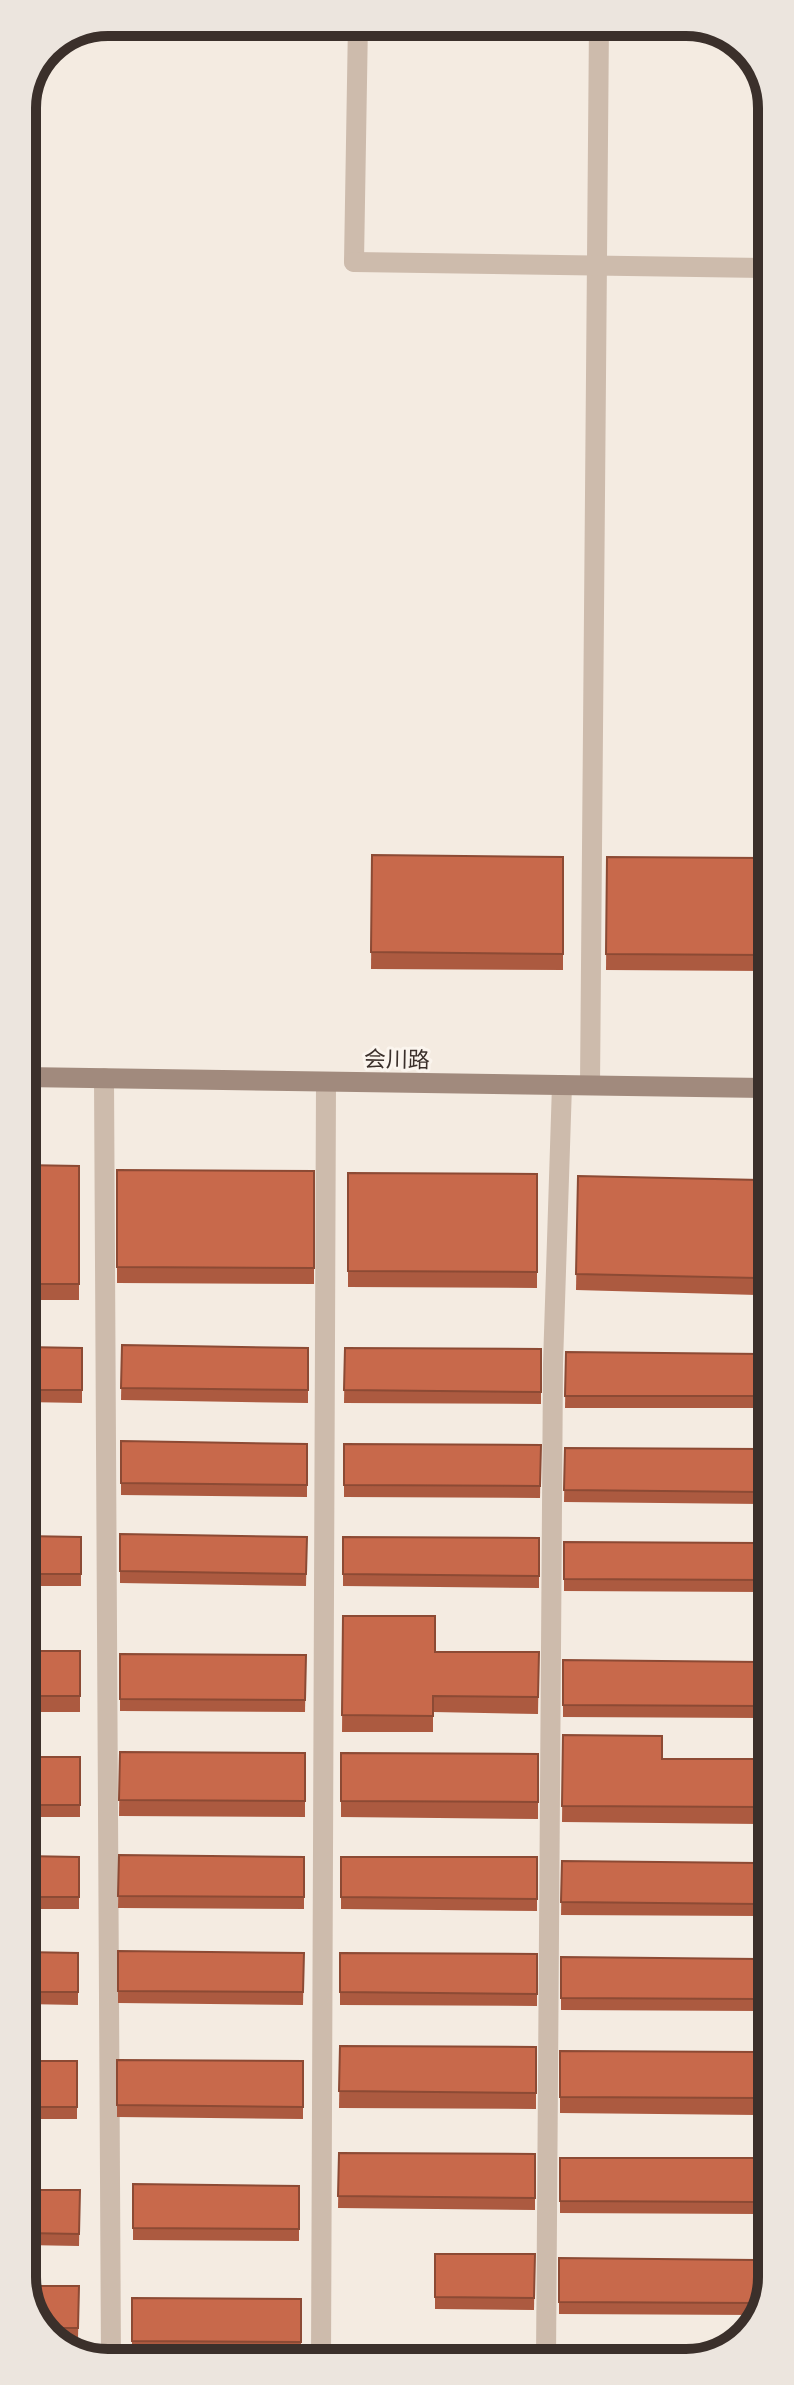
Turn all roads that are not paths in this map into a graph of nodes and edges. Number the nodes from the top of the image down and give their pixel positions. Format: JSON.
{"nodes":[{"id":1,"x":358,"y":36,"type":"edge"},
{"id":2,"x":599,"y":36,"type":"edge"},
{"id":3,"x":597,"y":266,"type":"junction"},
{"id":4,"x":758,"y":268,"type":"edge"},
{"id":5,"x":36,"y":1077,"type":"edge"},
{"id":6,"x":104,"y":1078,"type":"junction"},
{"id":7,"x":326,"y":1082,"type":"junction"},
{"id":8,"x":562,"y":1085,"type":"junction"},
{"id":9,"x":590,"y":1085,"type":"junction"},
{"id":10,"x":758,"y":1088,"type":"edge"},
{"id":11,"x":111,"y":2349,"type":"edge"},
{"id":12,"x":321,"y":2349,"type":"edge"},
{"id":13,"x":546,"y":2349,"type":"edge"}],
"edges":[{"from":1,"to":3,"type":"street"},
{"from":2,"to":3,"type":"street"},
{"from":3,"to":4,"type":"street"},
{"from":3,"to":9,"type":"street"},
{"from":5,"to":6,"type":"street","name":"会川路"},
{"from":6,"to":7,"type":"street","name":"会川路"},
{"from":6,"to":11,"type":"street"},
{"from":7,"to":8,"type":"street","name":"会川路"},
{"from":7,"to":12,"type":"street"},
{"from":8,"to":9,"type":"street","name":"会川路"},
{"from":8,"to":13,"type":"street"},
{"from":9,"to":10,"type":"street","name":"会川路"}]}
